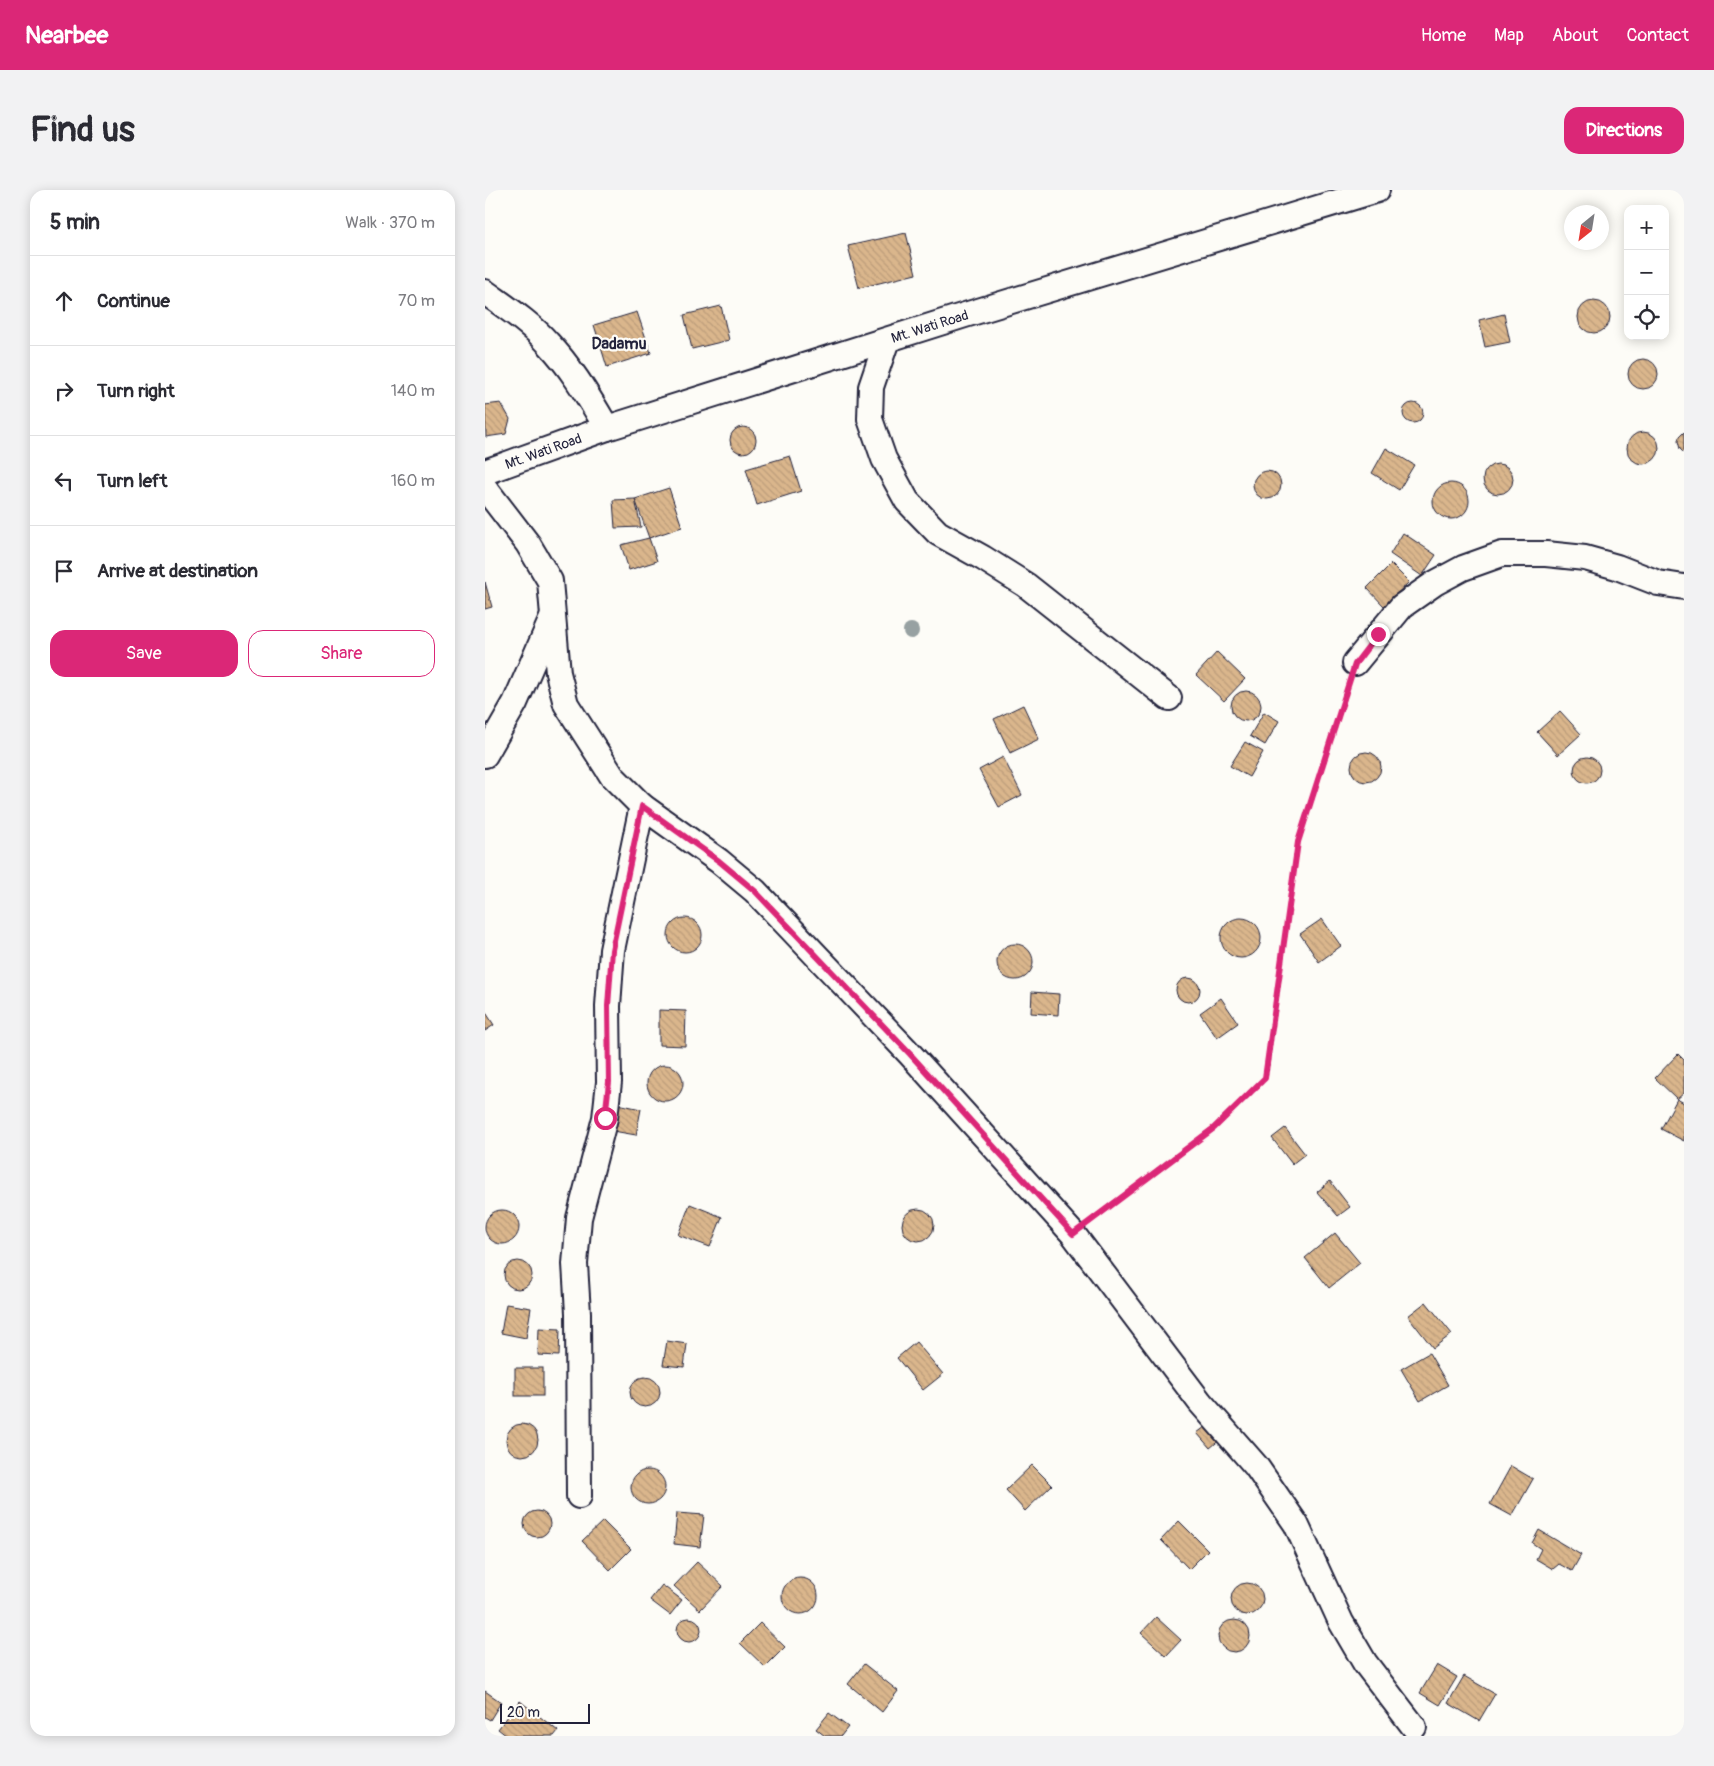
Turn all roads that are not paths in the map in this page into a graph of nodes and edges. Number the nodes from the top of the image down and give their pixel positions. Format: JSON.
{"nodes":[{"id":1,"x":1377,"y":190,"type":"edge"},
{"id":2,"x":485,"y":292,"type":"edge"},
{"id":3,"x":887,"y":340,"type":"junction"},
{"id":4,"x":607,"y":428,"type":"junction"},
{"id":5,"x":485,"y":472,"type":"edge"},
{"id":6,"x":485,"y":488,"type":"edge"},
{"id":7,"x":1684,"y":587,"type":"edge"},
{"id":8,"x":553,"y":616,"type":"junction"},
{"id":9,"x":1355,"y":664,"type":"road end"},
{"id":10,"x":1169,"y":698,"type":"dead end"},
{"id":11,"x":485,"y":756,"type":"edge"},
{"id":12,"x":642,"y":806,"type":"junction"},
{"id":13,"x":579,"y":1496,"type":"dead end"},
{"id":14,"x":1414,"y":1727,"type":"dead end"}],
"edges":[{"from":1,"to":3,"type":"street","name":"Mt. Wati Road"},
{"from":2,"to":4,"type":"street"},
{"from":3,"to":4,"type":"street","name":"Mt. Wati Road"},
{"from":3,"to":10,"type":"street"},
{"from":4,"to":5,"type":"street","name":"Mt. Wati Road"},
{"from":6,"to":8,"type":"street"},
{"from":7,"to":9,"type":"street"},
{"from":8,"to":11,"type":"street"},
{"from":8,"to":12,"type":"street"},
{"from":12,"to":13,"type":"street"},
{"from":12,"to":14,"type":"street"}]}
